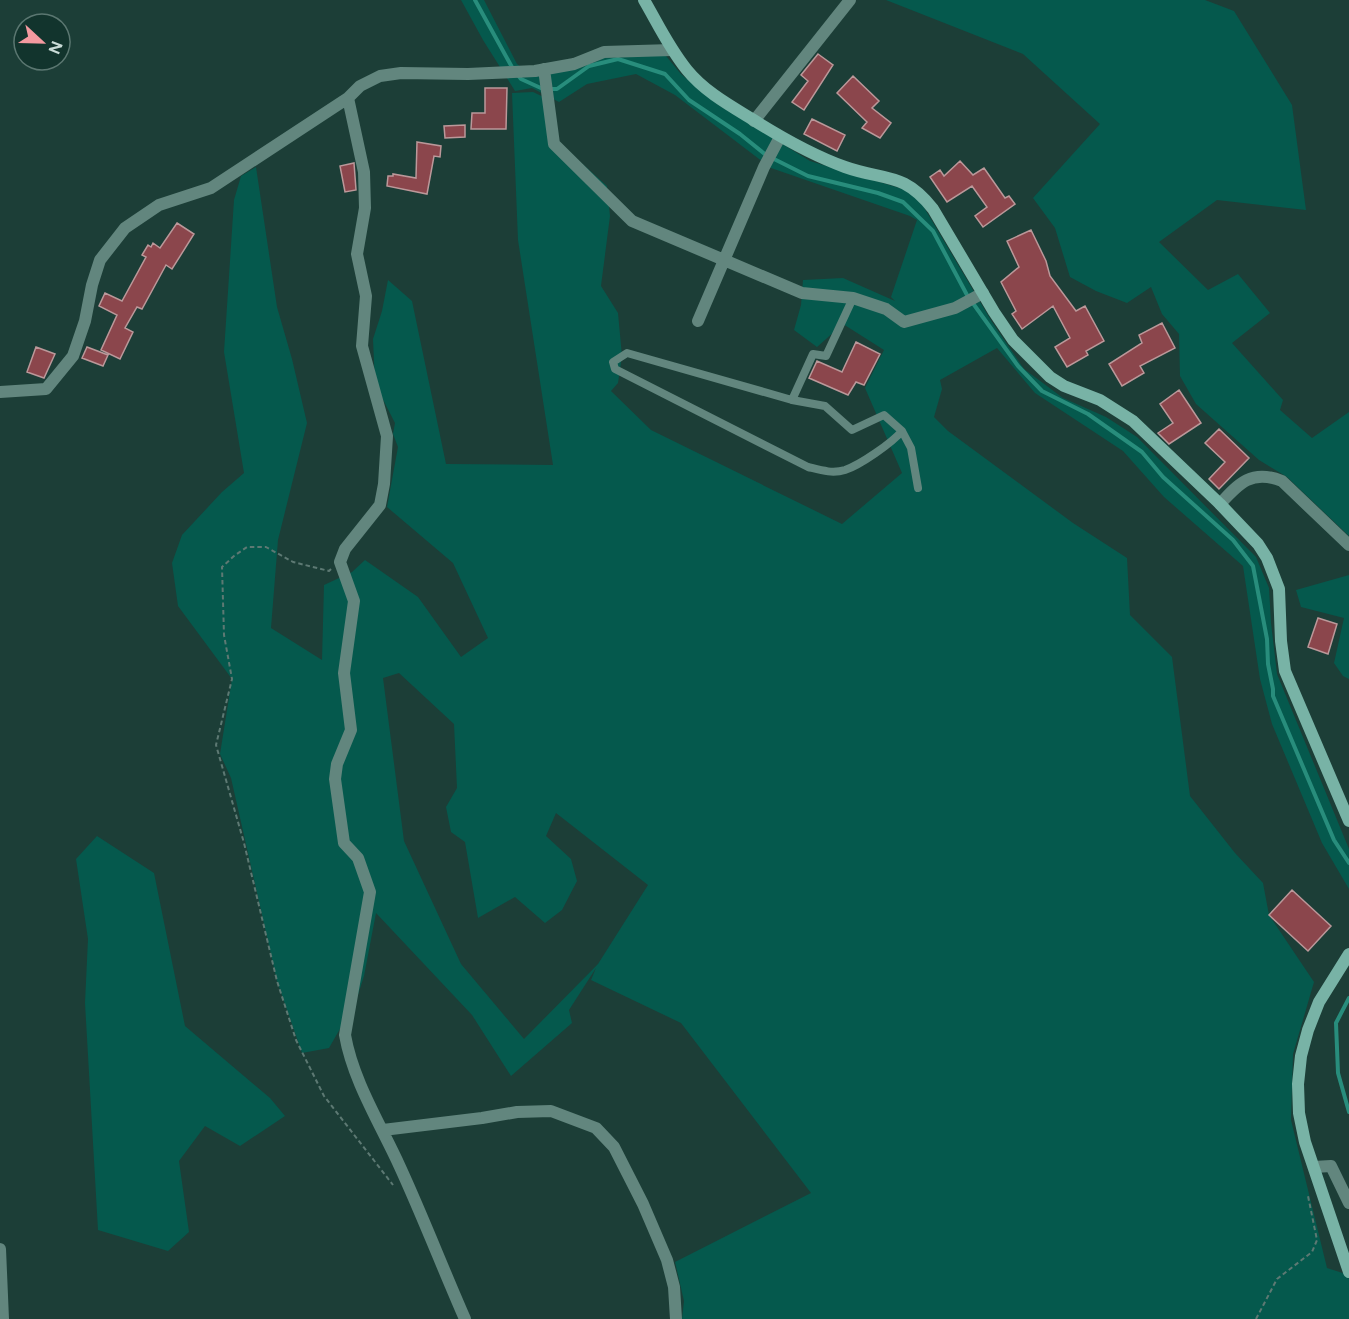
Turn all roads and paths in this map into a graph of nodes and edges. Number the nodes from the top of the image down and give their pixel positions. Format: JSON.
{"nodes":[{"id":1,"x":644,"y":0,"type":"edge"},
{"id":2,"x":850,"y":0,"type":"edge"},
{"id":3,"x":672,"y":50,"type":"junction"},
{"id":4,"x":544,"y":69,"type":"junction"},
{"id":5,"x":348,"y":98,"type":"junction"},
{"id":6,"x":754,"y":121,"type":"junction"},
{"id":7,"x":780,"y":136,"type":"junction"},
{"id":8,"x":725,"y":261,"type":"junction"},
{"id":9,"x":983,"y":293,"type":"junction"},
{"id":10,"x":853,"y":298,"type":"junction"},
{"id":11,"x":698,"y":321,"type":"dead end"},
{"id":12,"x":0,"y":392,"type":"edge"},
{"id":13,"x":792,"y":400,"type":"junction"},
{"id":14,"x":903,"y":431,"type":"junction"},
{"id":15,"x":918,"y":488,"type":"dead end"},
{"id":16,"x":1220,"y":504,"type":"junction"},
{"id":17,"x":1349,"y":545,"type":"edge"},
{"id":18,"x":340,"y":562,"type":"junction"},
{"id":19,"x":1349,"y":821,"type":"edge"},
{"id":20,"x":1349,"y":954,"type":"edge"},
{"id":21,"x":383,"y":1130,"type":"junction"},
{"id":22,"x":1314,"y":1167,"type":"junction"},
{"id":23,"x":1321,"y":1189,"type":"junction"},
{"id":24,"x":411,"y":1191,"type":"junction"},
{"id":25,"x":1349,"y":1203,"type":"edge"},
{"id":26,"x":0,"y":1249,"type":"edge"},
{"id":27,"x":1349,"y":1272,"type":"edge"},
{"id":28,"x":3,"y":1319,"type":"edge"},
{"id":29,"x":465,"y":1319,"type":"edge"},
{"id":30,"x":676,"y":1319,"type":"edge"},
{"id":31,"x":1256,"y":1319,"type":"edge"}],
"edges":[{"from":1,"to":3,"type":"street"},
{"from":2,"to":6,"type":"street"},
{"from":3,"to":4,"type":"street"},
{"from":3,"to":6,"type":"street"},
{"from":4,"to":5,"type":"street"},
{"from":4,"to":8,"type":"street"},
{"from":5,"to":12,"type":"street"},
{"from":5,"to":18,"type":"street"},
{"from":6,"to":7,"type":"street"},
{"from":7,"to":8,"type":"street"},
{"from":7,"to":9,"type":"street"},
{"from":8,"to":10,"type":"street"},
{"from":8,"to":11,"type":"street"},
{"from":9,"to":10,"type":"street"},
{"from":9,"to":16,"type":"street"},
{"from":10,"to":13,"type":"lane"},
{"from":13,"to":14,"type":"lane"},
{"from":13,"to":14,"type":"lane"},
{"from":14,"to":15,"type":"lane"},
{"from":16,"to":17,"type":"street"},
{"from":16,"to":19,"type":"street"},
{"from":18,"to":21,"type":"street"},
{"from":18,"to":24,"type":"path"},
{"from":20,"to":22,"type":"street"},
{"from":21,"to":24,"type":"street"},
{"from":21,"to":30,"type":"street"},
{"from":22,"to":23,"type":"street"},
{"from":22,"to":25,"type":"street"},
{"from":23,"to":27,"type":"street"},
{"from":23,"to":31,"type":"path"},
{"from":24,"to":29,"type":"street"},
{"from":26,"to":28,"type":"street"}]}
